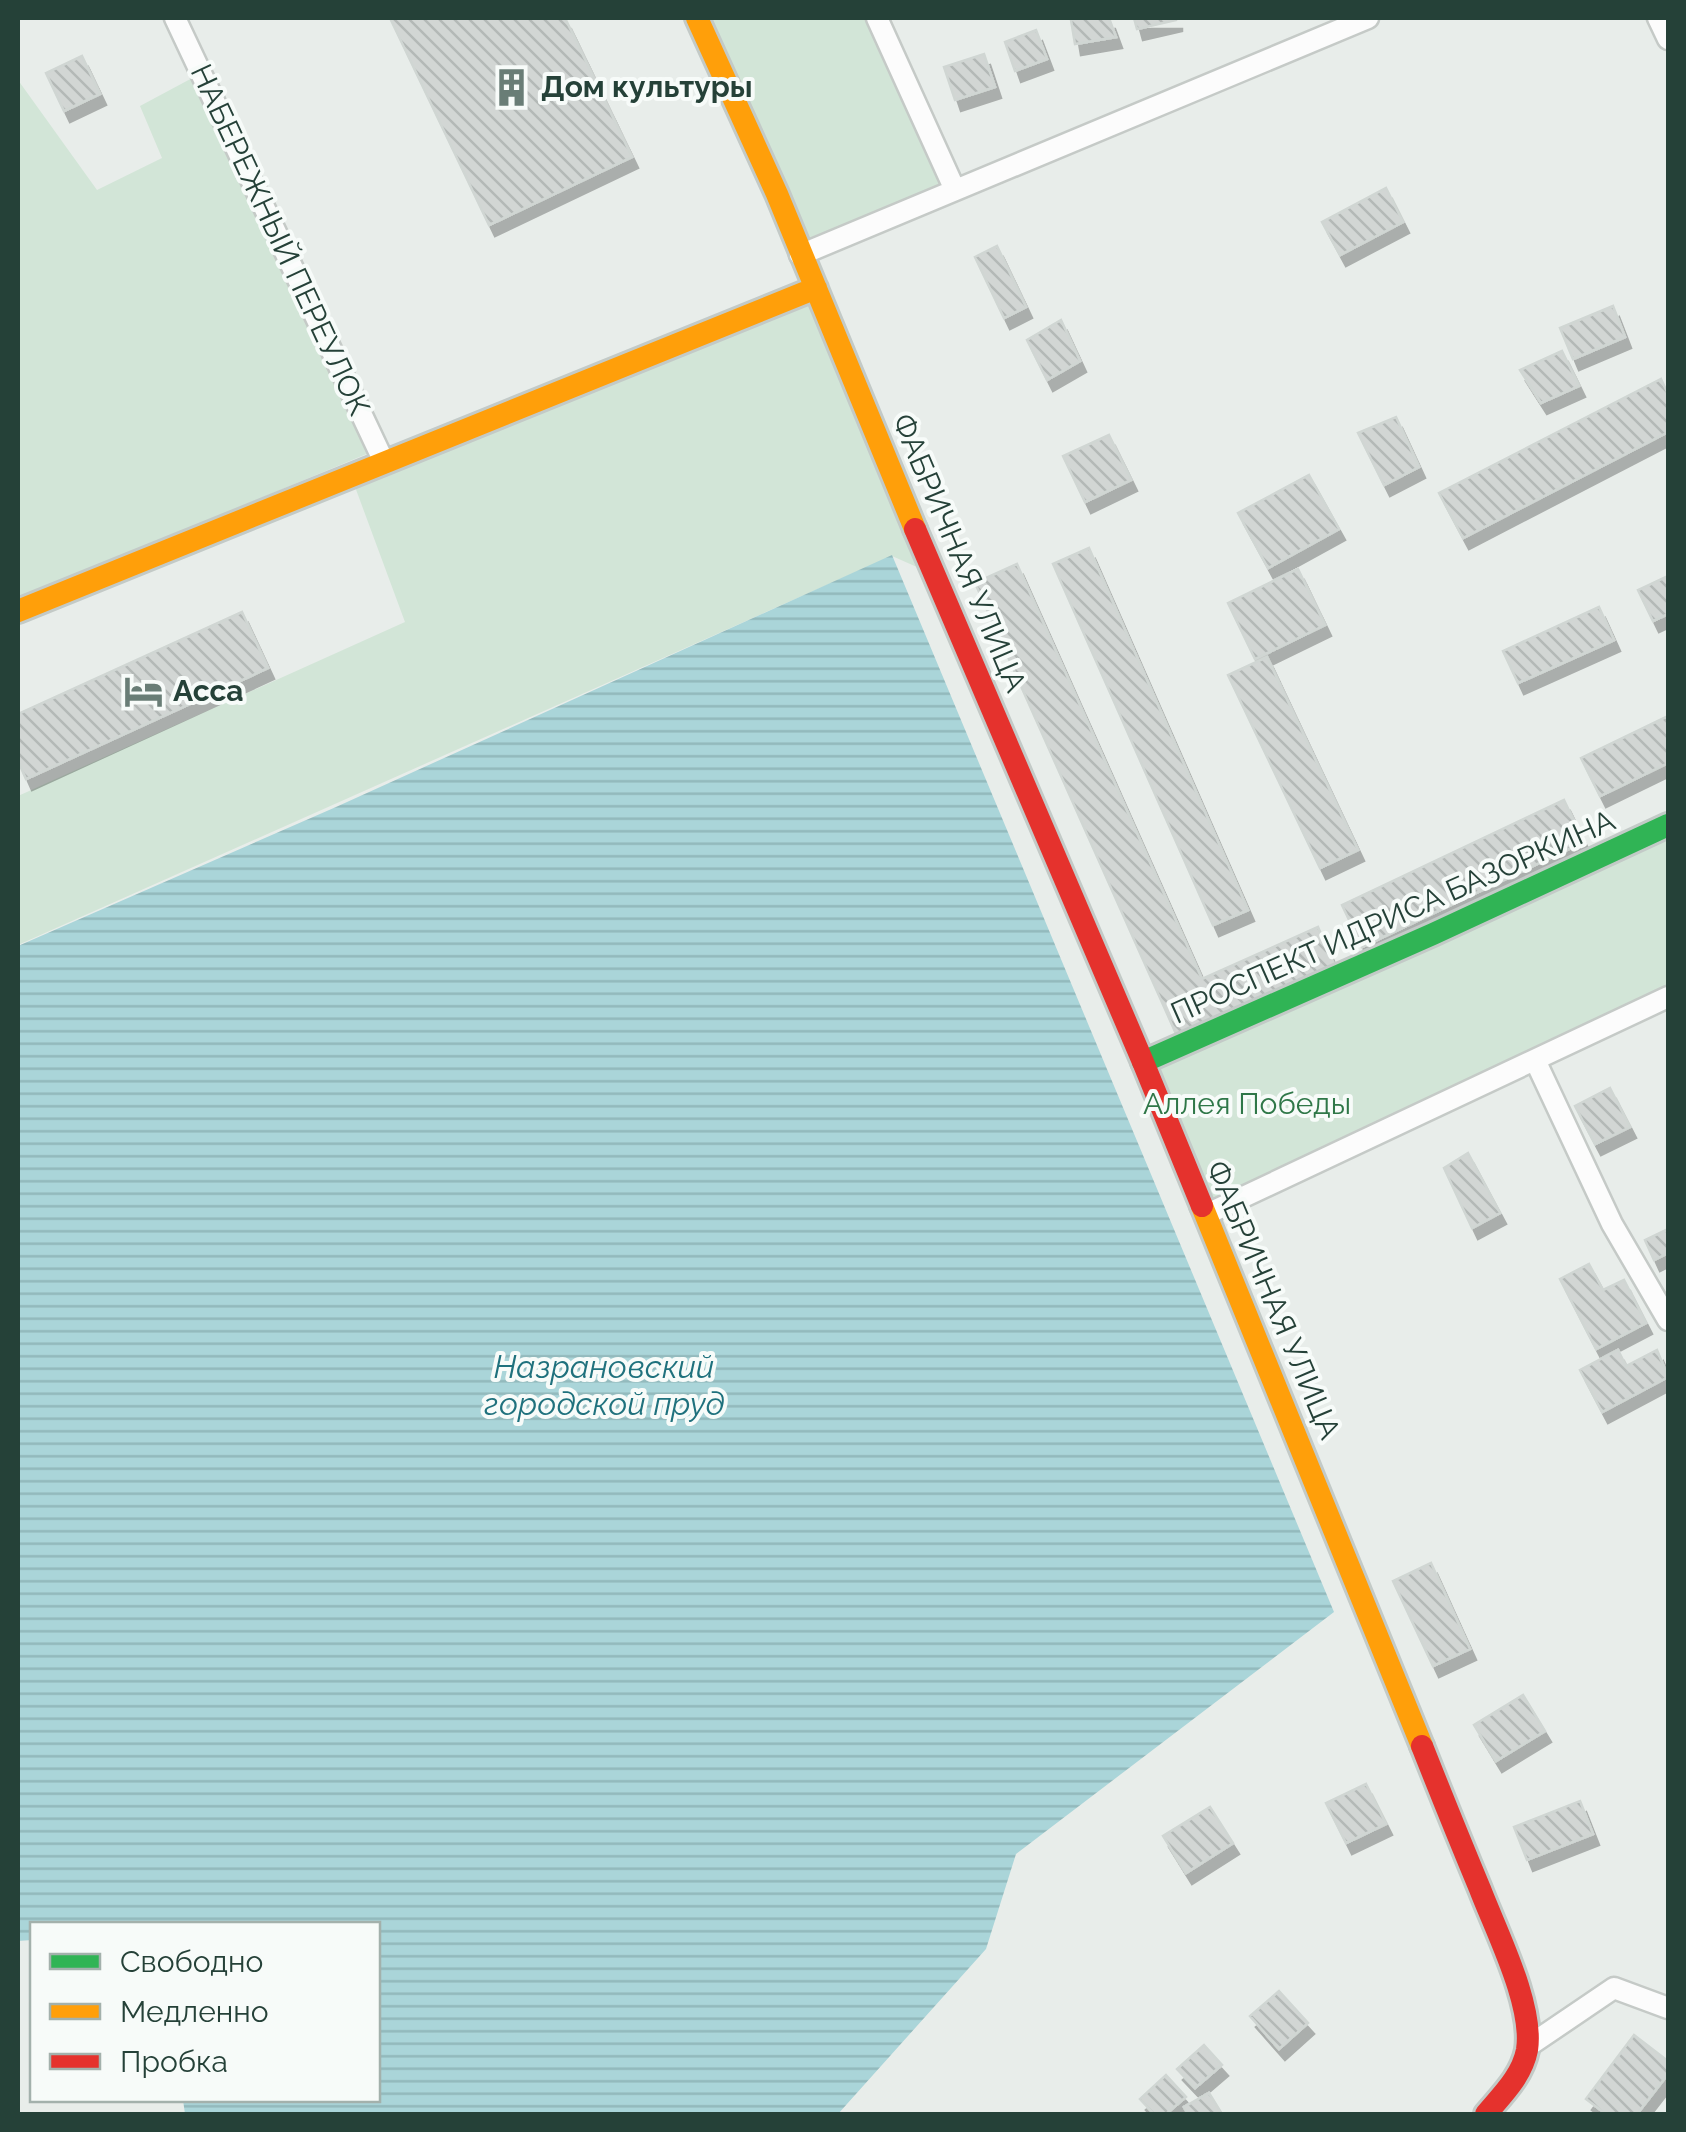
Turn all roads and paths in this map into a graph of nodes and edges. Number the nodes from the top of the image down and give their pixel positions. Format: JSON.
{"nodes":[{"id":1,"x":175,"y":18,"type":"edge"},
{"id":2,"x":697,"y":18,"type":"edge"},
{"id":3,"x":877,"y":18,"type":"edge"},
{"id":4,"x":1368,"y":18,"type":"edge"},
{"id":5,"x":1658,"y":18,"type":"edge"},
{"id":6,"x":1668,"y":39,"type":"edge"},
{"id":7,"x":955,"y":190,"type":"junction"},
{"id":8,"x":800,"y":254,"type":"junction"},
{"id":9,"x":816,"y":288,"type":"junction"},
{"id":10,"x":384,"y":462,"type":"junction"},
{"id":11,"x":18,"y":611,"type":"edge"},
{"id":12,"x":1668,"y":825,"type":"edge"},
{"id":13,"x":1668,"y":997,"type":"edge"},
{"id":14,"x":1535,"y":1060,"type":"junction"},
{"id":15,"x":1143,"y":1062,"type":"junction"},
{"id":16,"x":1205,"y":1215,"type":"junction"},
{"id":17,"x":1668,"y":1320,"type":"edge"},
{"id":18,"x":1668,"y":2008,"type":"edge"},
{"id":19,"x":1527,"y":2047,"type":"junction"},
{"id":20,"x":1486,"y":2114,"type":"edge"}],
"edges":[{"from":1,"to":10,"type":"street","name":"НАБЕРЕЖНЫЙ ПЕРЕУЛОК"},
{"from":2,"to":8,"type":"street","name":"ФАБРИЧНАЯ УЛИЦА"},
{"from":3,"to":7,"type":"street"},
{"from":4,"to":7,"type":"street"},
{"from":5,"to":6,"type":"street"},
{"from":7,"to":8,"type":"street"},
{"from":8,"to":9,"type":"street","name":"ФАБРИЧНАЯ УЛИЦА"},
{"from":9,"to":10,"type":"street"},
{"from":9,"to":15,"type":"street","name":"ФАБРИЧНАЯ УЛИЦА"},
{"from":10,"to":11,"type":"street"},
{"from":12,"to":15,"type":"street","name":"ПРОСПЕКТ ИДРИСА БАЗОРКИНА"},
{"from":13,"to":14,"type":"street"},
{"from":14,"to":16,"type":"street"},
{"from":14,"to":17,"type":"street"},
{"from":15,"to":16,"type":"street","name":"ФАБРИЧНАЯ УЛИЦА"},
{"from":16,"to":19,"type":"street","name":"ФАБРИЧНАЯ УЛИЦА"},
{"from":18,"to":19,"type":"street"},
{"from":19,"to":20,"type":"street"}]}
